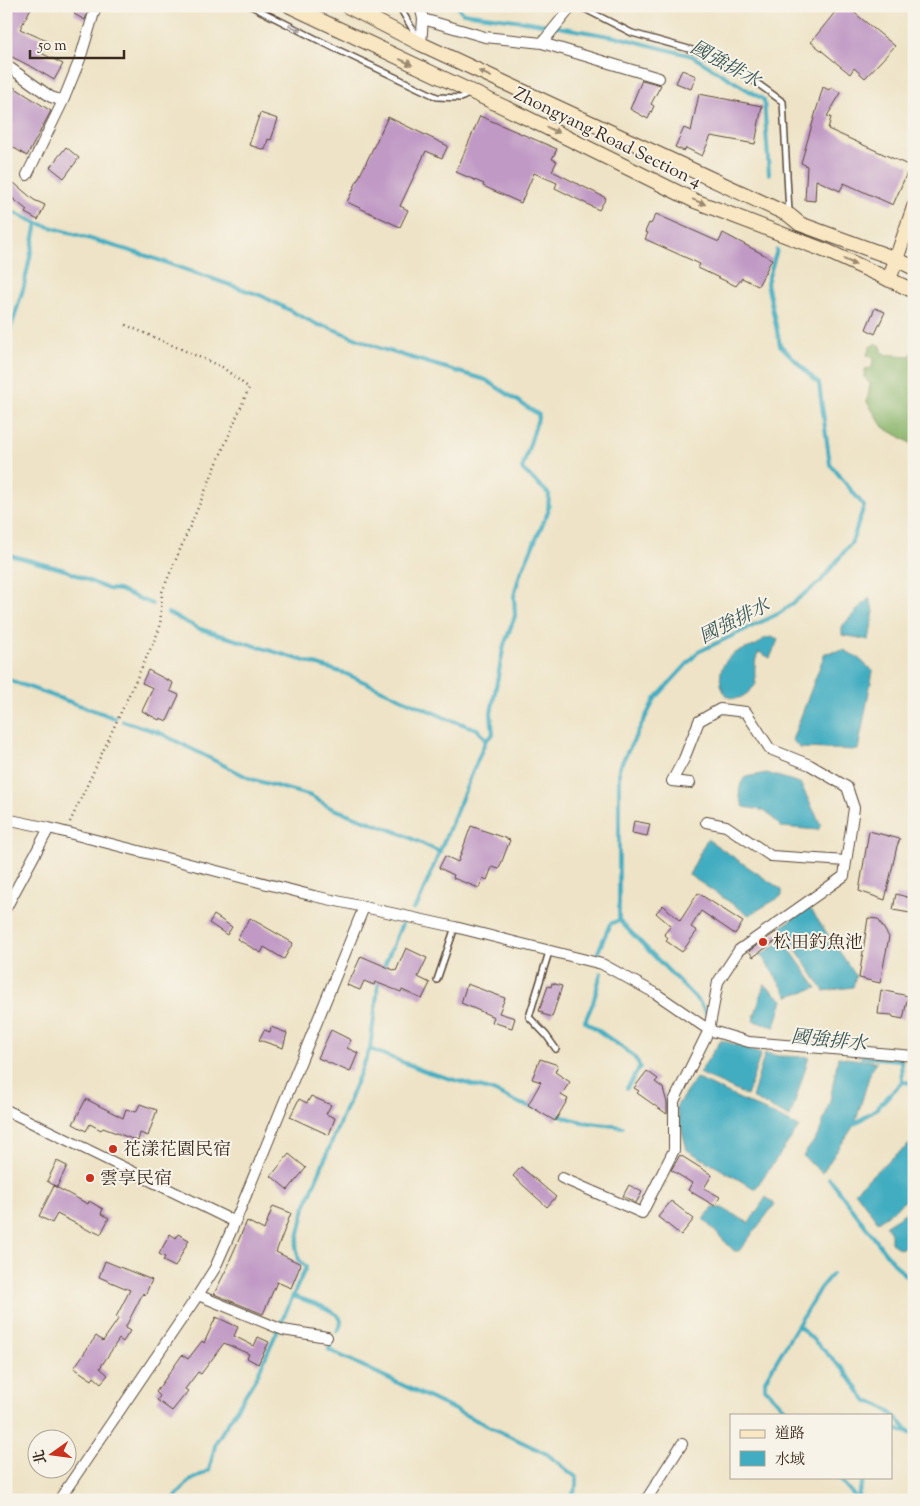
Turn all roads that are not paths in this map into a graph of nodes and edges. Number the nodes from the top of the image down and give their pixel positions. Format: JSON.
{"nodes":[{"id":1,"x":96,"y":6,"type":"edge"},
{"id":2,"x":251,"y":6,"type":"edge"},
{"id":3,"x":290,"y":6,"type":"edge"},
{"id":4,"x":347,"y":6,"type":"edge"},
{"id":5,"x":399,"y":6,"type":"edge"},
{"id":6,"x":420,"y":6,"type":"edge"},
{"id":7,"x":579,"y":6,"type":"edge"},
{"id":8,"x":570,"y":10,"type":"edge"},
{"id":9,"x":423,"y":19,"type":"junction"},
{"id":10,"x":542,"y":43,"type":"junction"},
{"id":11,"x":421,"y":44,"type":"junction"},
{"id":12,"x":6,"y":65,"type":"edge"},
{"id":13,"x":659,"y":78,"type":"dead end"},
{"id":14,"x":471,"y":92,"type":"junction"},
{"id":15,"x":63,"y":101,"type":"junction"},
{"id":16,"x":27,"y":175,"type":"dead end"},
{"id":17,"x":914,"y":207,"type":"edge"},
{"id":18,"x":789,"y":216,"type":"junction"},
{"id":19,"x":896,"y":259,"type":"junction"},
{"id":20,"x":914,"y":268,"type":"edge"},
{"id":21,"x":890,"y":280,"type":"junction"},
{"id":22,"x":914,"y":291,"type":"edge"},
{"id":23,"x":690,"y":783,"type":"dead end"},
{"id":24,"x":6,"y":819,"type":"edge"},
{"id":25,"x":706,"y":822,"type":"dead end"},
{"id":26,"x":49,"y":828,"type":"junction"},
{"id":27,"x":846,"y":861,"type":"junction"},
{"id":28,"x":364,"y":907,"type":"junction"},
{"id":29,"x":6,"y":908,"type":"edge"},
{"id":30,"x":455,"y":927,"type":"junction"},
{"id":31,"x":549,"y":952,"type":"junction"},
{"id":32,"x":437,"y":980,"type":"dead end"},
{"id":33,"x":709,"y":1030,"type":"junction"},
{"id":34,"x":556,"y":1049,"type":"dead end"},
{"id":35,"x":914,"y":1056,"type":"edge"},
{"id":36,"x":6,"y":1110,"type":"edge"},
{"id":37,"x":562,"y":1178,"type":"dead end"},
{"id":38,"x":235,"y":1222,"type":"junction"},
{"id":39,"x":198,"y":1295,"type":"junction"},
{"id":40,"x":327,"y":1338,"type":"dead end"},
{"id":41,"x":682,"y":1444,"type":"dead end"},
{"id":42,"x":59,"y":1500,"type":"edge"},
{"id":43,"x":646,"y":1500,"type":"edge"}],
"edges":[{"from":1,"to":15,"type":"street"},
{"from":2,"to":14,"type":"lane","one_way":true},
{"from":3,"to":14,"type":"street","name":"Zhongyang Road Section 4","one_way":true},
{"from":4,"to":11,"type":"street","name":"Zhongyang Road Section 4"},
{"from":5,"to":11,"type":"lane"},
{"from":6,"to":9,"type":"street"},
{"from":7,"to":18,"type":"lane"},
{"from":8,"to":10,"type":"street"},
{"from":9,"to":10,"type":"street"},
{"from":9,"to":11,"type":"street"},
{"from":10,"to":13,"type":"street"},
{"from":18,"to":11,"type":"street","name":"Zhongyang Road Section 4","one_way":true},
{"from":12,"to":15,"type":"street"},
{"from":14,"to":21,"type":"street","name":"Zhongyang Road Section 4","one_way":true},
{"from":15,"to":16,"type":"street"},
{"from":17,"to":19,"type":"street"},
{"from":18,"to":19,"type":"street","name":"Zhongyang Road Section 4"},
{"from":19,"to":20,"type":"street","name":"Zhongyang Road Section 4"},
{"from":19,"to":21,"type":"street"},
{"from":21,"to":22,"type":"street","name":"Zhongyang Road Section 4"},
{"from":23,"to":27,"type":"street"},
{"from":24,"to":26,"type":"street"},
{"from":25,"to":27,"type":"street"},
{"from":26,"to":28,"type":"street"},
{"from":26,"to":29,"type":"street"},
{"from":27,"to":33,"type":"street"},
{"from":28,"to":30,"type":"street"},
{"from":28,"to":38,"type":"street"},
{"from":30,"to":31,"type":"street"},
{"from":30,"to":32,"type":"lane"},
{"from":31,"to":33,"type":"street"},
{"from":31,"to":34,"type":"lane"},
{"from":33,"to":35,"type":"street"},
{"from":33,"to":37,"type":"street"},
{"from":36,"to":38,"type":"street"},
{"from":38,"to":39,"type":"street"},
{"from":39,"to":40,"type":"street"},
{"from":39,"to":42,"type":"street"},
{"from":41,"to":43,"type":"street"}]}
